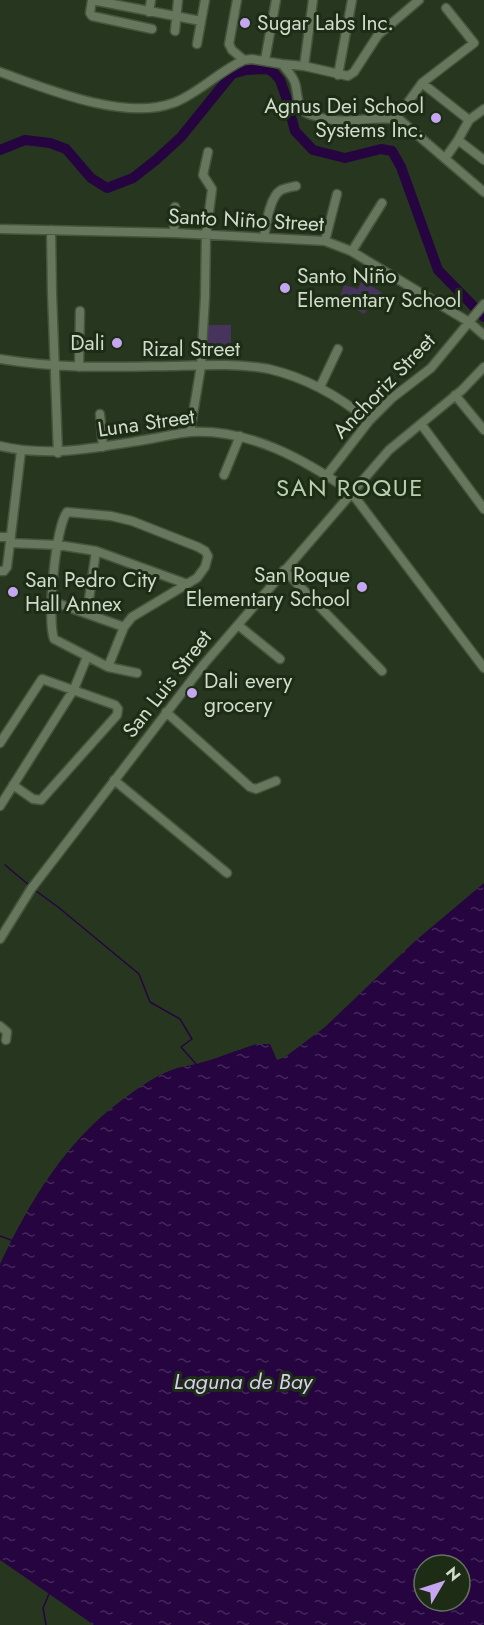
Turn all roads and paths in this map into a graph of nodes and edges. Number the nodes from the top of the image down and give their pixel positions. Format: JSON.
{"nodes":[{"id":1,"x":92,"y":0,"type":"edge"},
{"id":2,"x":151,"y":0,"type":"edge"},
{"id":3,"x":178,"y":0,"type":"edge"},
{"id":4,"x":205,"y":0,"type":"edge"},
{"id":5,"x":237,"y":0,"type":"edge"},
{"id":6,"x":276,"y":0,"type":"edge"},
{"id":7,"x":313,"y":0,"type":"edge"},
{"id":8,"x":352,"y":0,"type":"edge"},
{"id":9,"x":418,"y":0,"type":"edge"},
{"id":10,"x":122,"y":3,"type":"edge"},
{"id":11,"x":446,"y":8,"type":"dead end"},
{"id":12,"x":149,"y":12,"type":"junction"},
{"id":13,"x":176,"y":16,"type":"junction"},
{"id":14,"x":201,"y":21,"type":"junction"},
{"id":15,"x":152,"y":29,"type":"dead end"},
{"id":16,"x":175,"y":31,"type":"dead end"},
{"id":17,"x":197,"y":44,"type":"dead end"},
{"id":18,"x":244,"y":60,"type":"junction"},
{"id":19,"x":266,"y":60,"type":"junction"},
{"id":20,"x":282,"y":64,"type":"junction"},
{"id":21,"x":304,"y":66,"type":"junction"},
{"id":22,"x":0,"y":72,"type":"edge"},
{"id":23,"x":338,"y":75,"type":"junction"},
{"id":24,"x":423,"y":83,"type":"junction"},
{"id":25,"x":484,"y":109,"type":"edge"},
{"id":26,"x":396,"y":119,"type":"junction"},
{"id":27,"x":469,"y":120,"type":"junction"},
{"id":28,"x":458,"y":140,"type":"junction"},
{"id":29,"x":208,"y":152,"type":"dead end"},
{"id":30,"x":446,"y":157,"type":"junction"},
{"id":31,"x":484,"y":160,"type":"edge"},
{"id":32,"x":296,"y":186,"type":"dead end"},
{"id":33,"x":484,"y":192,"type":"edge"},
{"id":34,"x":337,"y":194,"type":"dead end"},
{"id":35,"x":382,"y":202,"type":"dead end"},
{"id":36,"x":175,"y":207,"type":"dead end"},
{"id":37,"x":0,"y":229,"type":"edge"},
{"id":38,"x":51,"y":230,"type":"junction"},
{"id":39,"x":174,"y":233,"type":"junction"},
{"id":40,"x":206,"y":236,"type":"junction"},
{"id":41,"x":264,"y":238,"type":"junction"},
{"id":42,"x":325,"y":241,"type":"junction"},
{"id":43,"x":352,"y":251,"type":"junction"},
{"id":44,"x":484,"y":303,"type":"edge"},
{"id":45,"x":80,"y":311,"type":"dead end"},
{"id":46,"x":471,"y":320,"type":"junction"},
{"id":47,"x":484,"y":334,"type":"edge"},
{"id":48,"x":338,"y":349,"type":"dead end"},
{"id":49,"x":0,"y":359,"type":"edge"},
{"id":50,"x":201,"y":366,"type":"junction"},
{"id":51,"x":55,"y":367,"type":"junction"},
{"id":52,"x":484,"y":367,"type":"edge"},
{"id":53,"x":79,"y":368,"type":"junction"},
{"id":54,"x":320,"y":387,"type":"junction"},
{"id":55,"x":456,"y":395,"type":"junction"},
{"id":56,"x":100,"y":414,"type":"dead end"},
{"id":57,"x":369,"y":421,"type":"junction"},
{"id":58,"x":421,"y":424,"type":"junction"},
{"id":59,"x":484,"y":430,"type":"edge"},
{"id":60,"x":190,"y":432,"type":"junction"},
{"id":61,"x":240,"y":436,"type":"junction"},
{"id":62,"x":0,"y":446,"type":"edge"},
{"id":63,"x":102,"y":447,"type":"junction"},
{"id":64,"x":21,"y":451,"type":"junction"},
{"id":65,"x":58,"y":453,"type":"junction"},
{"id":66,"x":224,"y":475,"type":"dead end"},
{"id":67,"x":327,"y":475,"type":"junction"},
{"id":68,"x":351,"y":492,"type":"junction"},
{"id":69,"x":484,"y":508,"type":"edge"},
{"id":70,"x":0,"y":537,"type":"edge"},
{"id":71,"x":11,"y":540,"type":"junction"},
{"id":72,"x":58,"y":545,"type":"junction"},
{"id":73,"x":96,"y":551,"type":"junction"},
{"id":74,"x":4,"y":569,"type":"edge"},
{"id":75,"x":284,"y":570,"type":"junction"},
{"id":76,"x":187,"y":584,"type":"junction"},
{"id":77,"x":51,"y":601,"type":"junction"},
{"id":78,"x":87,"y":613,"type":"junction"},
{"id":79,"x":238,"y":624,"type":"junction"},
{"id":80,"x":124,"y":627,"type":"junction"},
{"id":81,"x":87,"y":657,"type":"junction"},
{"id":82,"x":280,"y":659,"type":"dead end"},
{"id":83,"x":482,"y":661,"type":"edge"},
{"id":84,"x":108,"y":667,"type":"junction"},
{"id":85,"x":382,"y":671,"type":"dead end"},
{"id":86,"x":137,"y":674,"type":"dead end"},
{"id":87,"x":74,"y":690,"type":"junction"},
{"id":88,"x":166,"y":712,"type":"junction"},
{"id":89,"x":0,"y":743,"type":"edge"},
{"id":90,"x":114,"y":780,"type":"junction"},
{"id":91,"x":276,"y":781,"type":"dead end"},
{"id":92,"x":13,"y":785,"type":"junction"},
{"id":93,"x":0,"y":806,"type":"edge"},
{"id":94,"x":227,"y":873,"type":"dead end"},
{"id":95,"x":0,"y":939,"type":"edge"},
{"id":96,"x":0,"y":1026,"type":"edge"},
{"id":97,"x":6,"y":1040,"type":"dead end"}],
"edges":[{"from":1,"to":10,"type":"street"},
{"from":1,"to":15,"type":"street"},
{"from":2,"to":12,"type":"street"},
{"from":3,"to":13,"type":"street"},
{"from":4,"to":14,"type":"street"},
{"from":5,"to":18,"type":"street"},
{"from":6,"to":19,"type":"street"},
{"from":7,"to":21,"type":"street"},
{"from":8,"to":23,"type":"street"},
{"from":9,"to":23,"type":"street"},
{"from":10,"to":12,"type":"street"},
{"from":11,"to":24,"type":"street"},
{"from":12,"to":13,"type":"street"},
{"from":13,"to":14,"type":"street"},
{"from":13,"to":16,"type":"street"},
{"from":14,"to":17,"type":"street"},
{"from":18,"to":19,"type":"street"},
{"from":18,"to":22,"type":"street"},
{"from":19,"to":20,"type":"street"},
{"from":20,"to":21,"type":"street"},
{"from":20,"to":26,"type":"street"},
{"from":21,"to":23,"type":"street"},
{"from":24,"to":26,"type":"street"},
{"from":24,"to":27,"type":"street"},
{"from":25,"to":27,"type":"street"},
{"from":26,"to":30,"type":"street"},
{"from":27,"to":28,"type":"street"},
{"from":28,"to":30,"type":"street"},
{"from":28,"to":31,"type":"street"},
{"from":29,"to":40,"type":"street"},
{"from":30,"to":33,"type":"street"},
{"from":32,"to":41,"type":"street"},
{"from":34,"to":42,"type":"street"},
{"from":35,"to":43,"type":"street"},
{"from":36,"to":39,"type":"street"},
{"from":37,"to":38,"type":"street","name":"Santo Niño Street"},
{"from":38,"to":39,"type":"street","name":"Santo Niño Street"},
{"from":38,"to":51,"type":"street"},
{"from":39,"to":40,"type":"street","name":"Santo Niño Street"},
{"from":40,"to":41,"type":"street","name":"Santo Niño Street"},
{"from":40,"to":50,"type":"street"},
{"from":41,"to":42,"type":"street","name":"Santo Niño Street"},
{"from":42,"to":43,"type":"street","name":"Santo Niño Street"},
{"from":43,"to":46,"type":"street","name":"Santo Niño Street"},
{"from":44,"to":46,"type":"street","name":"Anchoriz Street"},
{"from":45,"to":53,"type":"street"},
{"from":46,"to":47,"type":"street","name":"Santo Niño Street"},
{"from":46,"to":57,"type":"street","name":"Anchoriz Street"},
{"from":48,"to":54,"type":"street"},
{"from":49,"to":51,"type":"street","name":"Rizal Street"},
{"from":50,"to":53,"type":"street","name":"Rizal Street"},
{"from":50,"to":54,"type":"street","name":"Rizal Street"},
{"from":50,"to":60,"type":"street"},
{"from":51,"to":53,"type":"street","name":"Rizal Street"},
{"from":51,"to":65,"type":"street"},
{"from":52,"to":55,"type":"street","name":"San Luis Street"},
{"from":54,"to":57,"type":"street","name":"Rizal Street"},
{"from":55,"to":58,"type":"street","name":"San Luis Street"},
{"from":55,"to":59,"type":"street"},
{"from":56,"to":63,"type":"street"},
{"from":57,"to":67,"type":"street","name":"Anchoriz Street"},
{"from":58,"to":68,"type":"street","name":"San Luis Street"},
{"from":58,"to":69,"type":"street"},
{"from":60,"to":61,"type":"street","name":"Luna Street"},
{"from":60,"to":63,"type":"street","name":"Luna Street"},
{"from":61,"to":66,"type":"street"},
{"from":61,"to":67,"type":"street","name":"Luna Street"},
{"from":62,"to":64,"type":"street","name":"Luna Street"},
{"from":63,"to":65,"type":"street","name":"Luna Street"},
{"from":64,"to":65,"type":"street","name":"Luna Street"},
{"from":64,"to":71,"type":"street"},
{"from":67,"to":68,"type":"street","name":"Luna Street"},
{"from":68,"to":75,"type":"street","name":"San Luis Street"},
{"from":68,"to":83,"type":"street","name":"Luna Street"},
{"from":70,"to":71,"type":"street"},
{"from":71,"to":72,"type":"street"},
{"from":71,"to":74,"type":"street"},
{"from":72,"to":73,"type":"street"},
{"from":72,"to":76,"type":"street"},
{"from":72,"to":77,"type":"street"},
{"from":73,"to":76,"type":"street"},
{"from":73,"to":78,"type":"street"},
{"from":75,"to":79,"type":"street","name":"San Luis Street"},
{"from":75,"to":85,"type":"street"},
{"from":76,"to":80,"type":"street"},
{"from":77,"to":78,"type":"street"},
{"from":77,"to":81,"type":"street"},
{"from":78,"to":80,"type":"street"},
{"from":79,"to":82,"type":"street"},
{"from":79,"to":88,"type":"street","name":"San Luis Street"},
{"from":80,"to":84,"type":"street"},
{"from":81,"to":84,"type":"street"},
{"from":81,"to":87,"type":"street"},
{"from":84,"to":86,"type":"street"},
{"from":87,"to":89,"type":"street"},
{"from":87,"to":92,"type":"street"},
{"from":87,"to":92,"type":"street"},
{"from":88,"to":90,"type":"street","name":"San Luis Street"},
{"from":88,"to":91,"type":"street"},
{"from":90,"to":94,"type":"street"},
{"from":90,"to":95,"type":"street","name":"San Luis Street"},
{"from":92,"to":93,"type":"street"},
{"from":96,"to":97,"type":"street"}]}
